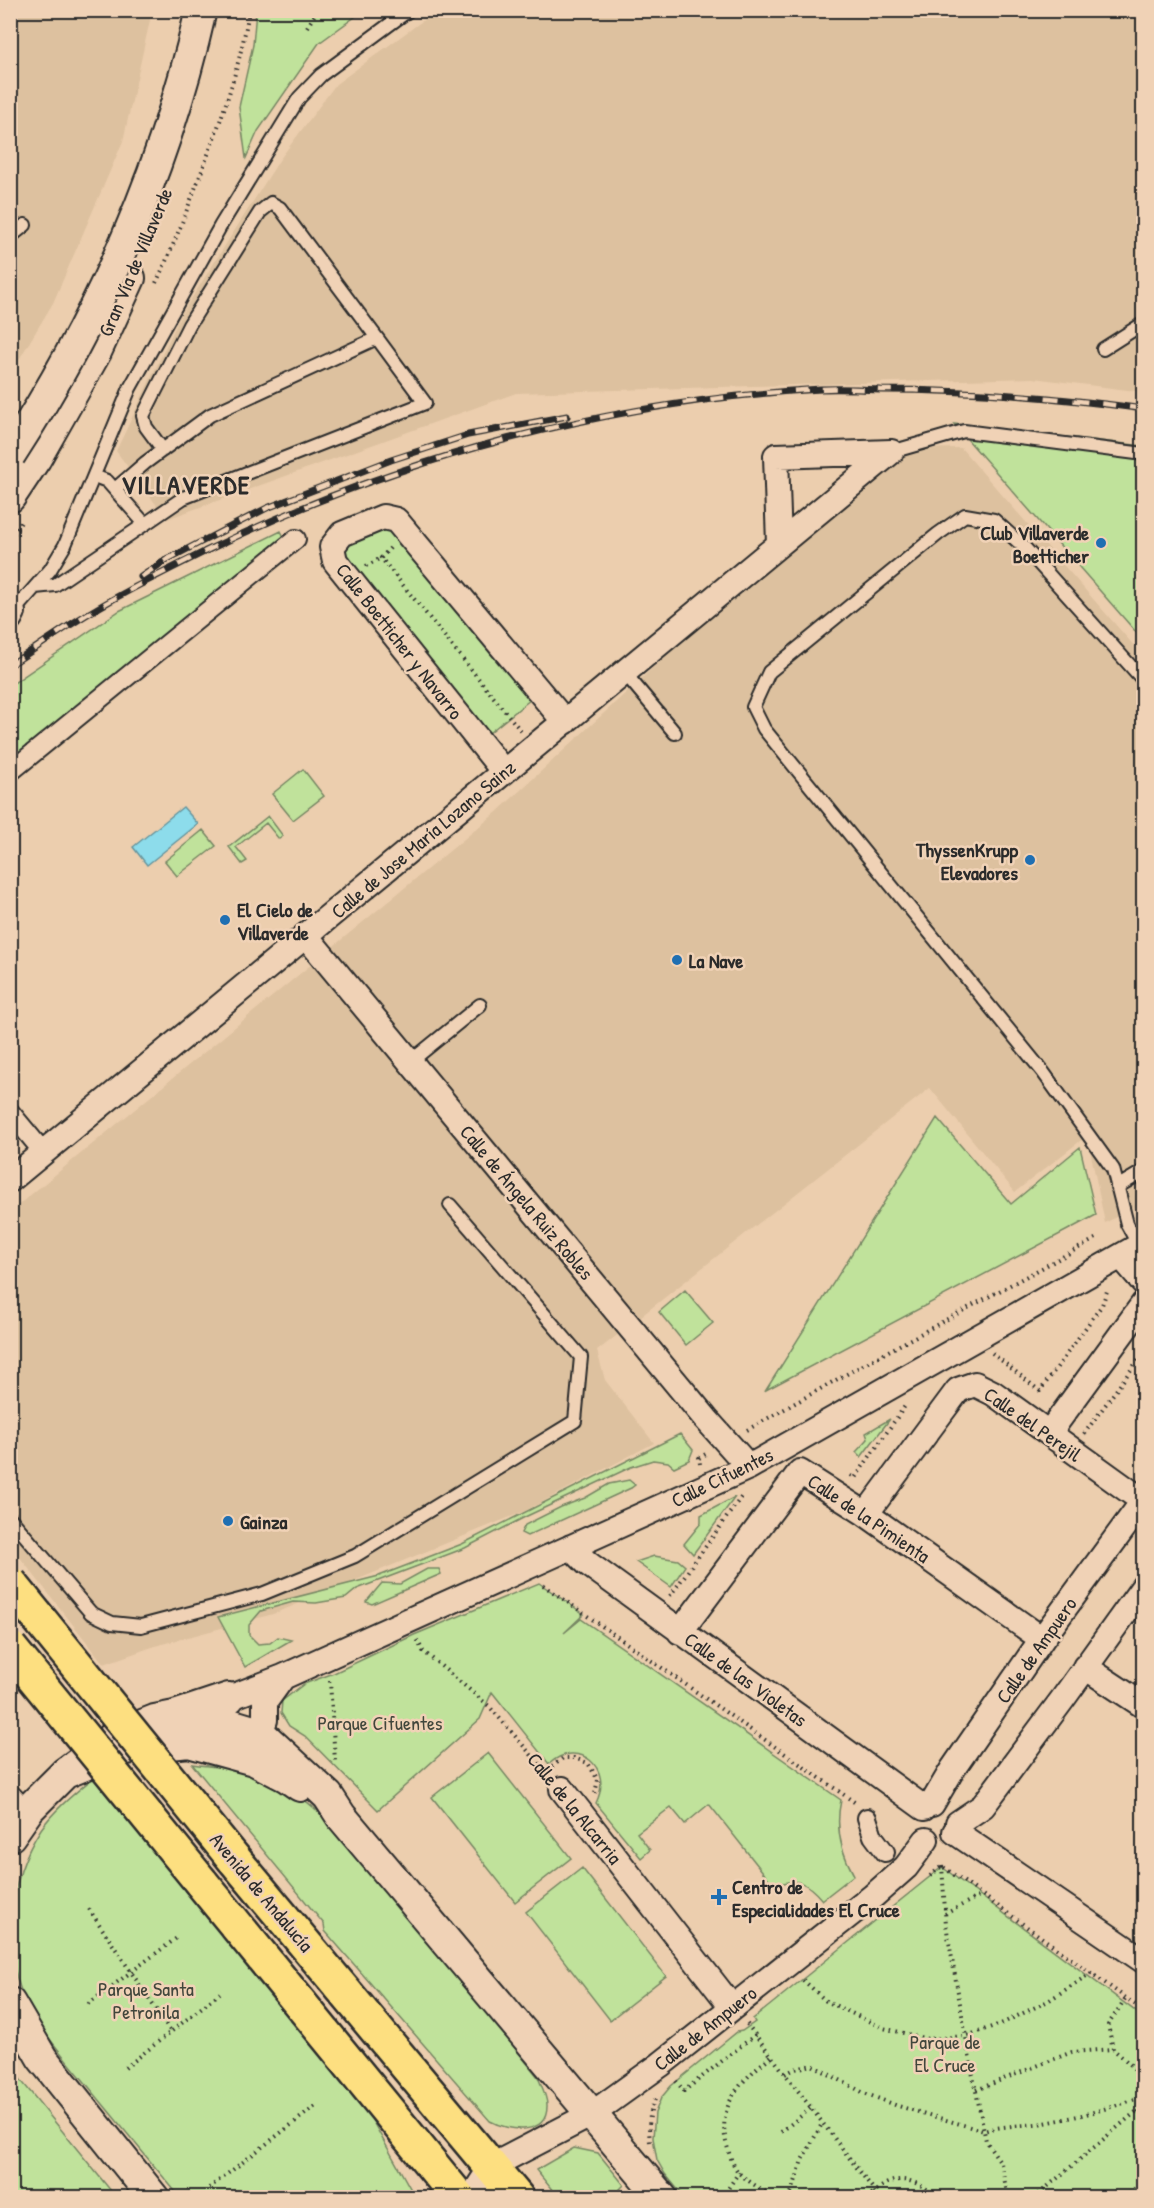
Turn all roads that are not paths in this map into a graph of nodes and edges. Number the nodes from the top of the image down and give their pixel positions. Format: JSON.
{"nodes":[{"id":1,"x":201,"y":10,"type":"edge"},
{"id":2,"x":221,"y":10,"type":"edge"},
{"id":3,"x":410,"y":10,"type":"edge"},
{"id":4,"x":25,"y":225,"type":"dead end"},
{"id":5,"x":10,"y":237,"type":"edge"},
{"id":6,"x":1143,"y":323,"type":"edge"},
{"id":7,"x":377,"y":338,"type":"junction"},
{"id":8,"x":1103,"y":349,"type":"dead end"},
{"id":9,"x":163,"y":450,"type":"junction"},
{"id":10,"x":891,"y":452,"type":"junction"},
{"id":11,"x":1143,"y":454,"type":"edge"},
{"id":12,"x":10,"y":455,"type":"edge"},
{"id":13,"x":94,"y":476,"type":"junction"},
{"id":14,"x":115,"y":489,"type":"junction"},
{"id":15,"x":10,"y":497,"type":"edge"},
{"id":16,"x":145,"y":524,"type":"junction"},
{"id":17,"x":296,"y":538,"type":"dead end"},
{"id":18,"x":779,"y":544,"type":"junction"},
{"id":19,"x":35,"y":587,"type":"junction"},
{"id":20,"x":12,"y":615,"type":"edge"},
{"id":21,"x":624,"y":672,"type":"junction"},
{"id":22,"x":1143,"y":681,"type":"edge"},
{"id":23,"x":565,"y":722,"type":"junction"},
{"id":24,"x":675,"y":733,"type":"dead end"},
{"id":25,"x":10,"y":772,"type":"edge"},
{"id":26,"x":504,"y":772,"type":"junction"},
{"id":27,"x":306,"y":936,"type":"junction"},
{"id":28,"x":480,"y":1005,"type":"dead end"},
{"id":29,"x":411,"y":1062,"type":"junction"},
{"id":30,"x":10,"y":1112,"type":"edge"},
{"id":31,"x":44,"y":1153,"type":"junction"},
{"id":32,"x":1143,"y":1171,"type":"edge"},
{"id":33,"x":10,"y":1180,"type":"edge"},
{"id":34,"x":1117,"y":1187,"type":"junction"},
{"id":35,"x":450,"y":1205,"type":"dead end"},
{"id":36,"x":1134,"y":1248,"type":"edge"},
{"id":37,"x":1143,"y":1283,"type":"edge"},
{"id":38,"x":1143,"y":1303,"type":"edge"},
{"id":39,"x":1049,"y":1433,"type":"junction"},
{"id":40,"x":748,"y":1478,"type":"junction"},
{"id":41,"x":1143,"y":1500,"type":"edge"},
{"id":42,"x":866,"y":1514,"type":"junction"},
{"id":43,"x":10,"y":1518,"type":"edge"},
{"id":44,"x":571,"y":1547,"type":"junction"},
{"id":45,"x":10,"y":1583,"type":"edge"},
{"id":46,"x":1143,"y":1586,"type":"edge"},
{"id":47,"x":680,"y":1632,"type":"junction"},
{"id":48,"x":1042,"y":1639,"type":"junction"},
{"id":49,"x":10,"y":1648,"type":"edge"},
{"id":50,"x":1085,"y":1666,"type":"junction"},
{"id":51,"x":283,"y":1677,"type":"junction"},
{"id":52,"x":1143,"y":1706,"type":"edge"},
{"id":53,"x":236,"y":1729,"type":"junction"},
{"id":54,"x":65,"y":1773,"type":"junction"},
{"id":55,"x":562,"y":1790,"type":"road end"},
{"id":56,"x":20,"y":1799,"type":"edge"},
{"id":57,"x":928,"y":1806,"type":"junction"},
{"id":58,"x":864,"y":1812,"type":"road end"},
{"id":59,"x":956,"y":1828,"type":"junction"},
{"id":60,"x":10,"y":1836,"type":"edge"},
{"id":61,"x":926,"y":1840,"type":"junction"},
{"id":62,"x":885,"y":1852,"type":"dead end"},
{"id":63,"x":1143,"y":1961,"type":"edge"},
{"id":64,"x":10,"y":2003,"type":"edge"},
{"id":65,"x":738,"y":2014,"type":"junction"},
{"id":66,"x":592,"y":2114,"type":"junction"},
{"id":67,"x":492,"y":2166,"type":"junction"},
{"id":68,"x":154,"y":2198,"type":"edge"},
{"id":69,"x":459,"y":2198,"type":"edge"},
{"id":70,"x":471,"y":2198,"type":"edge"},
{"id":71,"x":517,"y":2198,"type":"edge"},
{"id":72,"x":662,"y":2198,"type":"edge"}],
"edges":[{"from":1,"to":12,"type":"street","name":"Gran Vía de Villaverde","bridge":true},
{"from":2,"to":15,"type":"street","name":"Gran Vía de Villaverde"},
{"from":3,"to":13,"type":"lane"},
{"from":4,"to":5,"type":"lane"},
{"from":6,"to":8,"type":"lane"},
{"from":7,"to":9,"type":"lane"},
{"from":7,"to":9,"type":"lane"},
{"from":7,"to":16,"type":"lane"},
{"from":9,"to":14,"type":"lane"},
{"from":10,"to":11,"type":"lane"},
{"from":10,"to":18,"type":"street","name":"Calle de Jose María Lozano Sainz"},
{"from":10,"to":18,"type":"street"},
{"from":13,"to":14,"type":"lane"},
{"from":13,"to":19,"type":"lane"},
{"from":14,"to":16,"type":"lane"},
{"from":16,"to":19,"type":"lane"},
{"from":17,"to":25,"type":"street"},
{"from":18,"to":21,"type":"street","name":"Calle de Jose María Lozano Sainz"},
{"from":19,"to":20,"type":"lane"},
{"from":21,"to":23,"type":"street","name":"Calle de Jose María Lozano Sainz"},
{"from":21,"to":24,"type":"lane"},
{"from":22,"to":34,"type":"lane"},
{"from":23,"to":26,"type":"street","name":"Calle de Jose María Lozano Sainz"},
{"from":23,"to":26,"type":"street","name":"Calle Boetticher y Navarro"},
{"from":26,"to":27,"type":"street","name":"Calle de Jose María Lozano Sainz"},
{"from":27,"to":29,"type":"street","name":"Calle de Ángela Ruiz Robles"},
{"from":27,"to":31,"type":"street","name":"Calle de Jose María Lozano Sainz"},
{"from":28,"to":29,"type":"lane"},
{"from":29,"to":40,"type":"street","name":"Calle de Ángela Ruiz Robles"},
{"from":30,"to":31,"type":"street"},
{"from":31,"to":33,"type":"street","name":"Calle de Jose María Lozano Sainz"},
{"from":32,"to":34,"type":"lane"},
{"from":34,"to":36,"type":"lane"},
{"from":35,"to":43,"type":"lane"},
{"from":36,"to":37,"type":"street"},
{"from":36,"to":40,"type":"street","name":"Calle Cifuentes"},
{"from":38,"to":39,"type":"street"},
{"from":39,"to":41,"type":"street","name":"Calle del Perejil"},
{"from":39,"to":42,"type":"street","name":"Calle del Perejil"},
{"from":40,"to":44,"type":"street","name":"Calle Cifuentes"},
{"from":41,"to":48,"type":"street","name":"Calle de Ampuero"},
{"from":42,"to":47,"type":"street","name":"Calle de la Pimienta"},
{"from":42,"to":48,"type":"street","name":"Calle de la Pimienta"},
{"from":44,"to":47,"type":"street","name":"Calle de las Violetas"},
{"from":44,"to":51,"type":"street","name":"Calle Cifuentes"},
{"from":45,"to":67,"type":"main road","name":"Avenida de Andalucía","bridge":true},
{"from":46,"to":50,"type":"street"},
{"from":47,"to":57,"type":"street","name":"Calle de las Violetas"},
{"from":48,"to":57,"type":"street","name":"Calle de Ampuero"},
{"from":49,"to":69,"type":"main road","name":"Avenida de Andalucía","bridge":true},
{"from":50,"to":52,"type":"street"},
{"from":50,"to":59,"type":"street"},
{"from":51,"to":53,"type":"street","name":"Calle Cifuentes"},
{"from":51,"to":53,"type":"street","name":"Calle Cifuentes"},
{"from":53,"to":54,"type":"street"},
{"from":53,"to":54,"type":"street"},
{"from":53,"to":66,"type":"street"},
{"from":54,"to":56,"type":"street"},
{"from":55,"to":65,"type":"street","name":"Calle de la Alcarria"},
{"from":56,"to":60,"type":"street"},
{"from":57,"to":59,"type":"street"},
{"from":57,"to":61,"type":"street"},
{"from":58,"to":62,"type":"street"},
{"from":59,"to":61,"type":"street"},
{"from":59,"to":63,"type":"street"},
{"from":61,"to":65,"type":"street","name":"Calle de Ampuero"},
{"from":64,"to":68,"type":"street"},
{"from":65,"to":66,"type":"street","name":"Calle de Ampuero"},
{"from":66,"to":67,"type":"street","name":"Calle de Ampuero"},
{"from":66,"to":72,"type":"street"},
{"from":67,"to":70,"type":"street","name":"Calle de Ampuero"},
{"from":67,"to":71,"type":"main road","name":"Avenida de Andalucía"}]}
